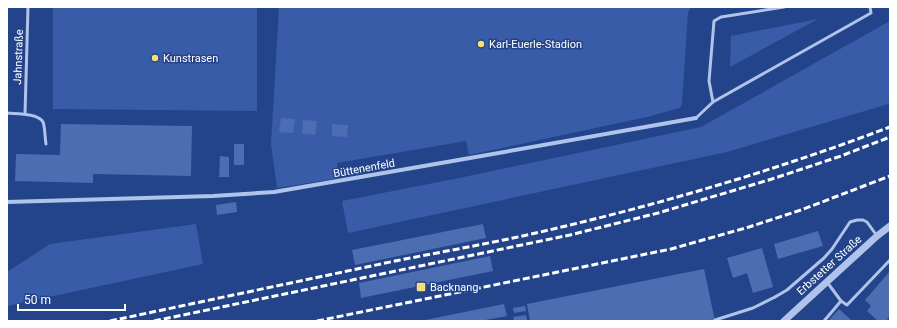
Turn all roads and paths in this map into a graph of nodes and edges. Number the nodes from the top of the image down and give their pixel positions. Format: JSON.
{"nodes":[{"id":1,"x":28,"y":7,"type":"edge"},
{"id":2,"x":784,"y":7,"type":"edge"},
{"id":3,"x":870,"y":7,"type":"edge"},
{"id":4,"x":713,"y":102,"type":"junction"},
{"id":5,"x":7,"y":113,"type":"edge"},
{"id":6,"x":25,"y":114,"type":"junction"},
{"id":7,"x":696,"y":118,"type":"joint"},
{"id":8,"x":46,"y":144,"type":"dead end"},
{"id":9,"x":7,"y":202,"type":"edge"},
{"id":10,"x":890,"y":226,"type":"edge"},
{"id":11,"x":878,"y":236,"type":"junction"},
{"id":12,"x":890,"y":260,"type":"edge"},
{"id":13,"x":868,"y":275,"type":"dead end"},
{"id":14,"x":872,"y":278,"type":"junction"},
{"id":15,"x":827,"y":282,"type":"junction"},
{"id":16,"x":841,"y":301,"type":"junction"},
{"id":17,"x":715,"y":320,"type":"dead end"},
{"id":18,"x":784,"y":321,"type":"edge"},
{"id":19,"x":824,"y":321,"type":"edge"}],
"edges":[{"from":1,"to":6,"type":"lane","name":"Jahnstraße"},
{"from":2,"to":4,"type":"lane"},
{"from":3,"to":4,"type":"lane","name":"Büttenenfeld"},
{"from":4,"to":7,"type":"lane","name":"Büttenenfeld"},
{"from":5,"to":6,"type":"lane"},
{"from":6,"to":8,"type":"lane"},
{"from":7,"to":9,"type":"street","name":"Büttenenfeld"},
{"from":10,"to":11,"type":"street","name":"Erbstetter Straße"},
{"from":11,"to":15,"type":"street","name":"Erbstetter Straße"},
{"from":11,"to":17,"type":"lane","bridge":true},
{"from":12,"to":14,"type":"lane"},
{"from":13,"to":14,"type":"lane"},
{"from":14,"to":16,"type":"lane"},
{"from":15,"to":16,"type":"lane"},
{"from":15,"to":18,"type":"street","name":"Erbstetter Straße"},
{"from":16,"to":19,"type":"lane"}]}
